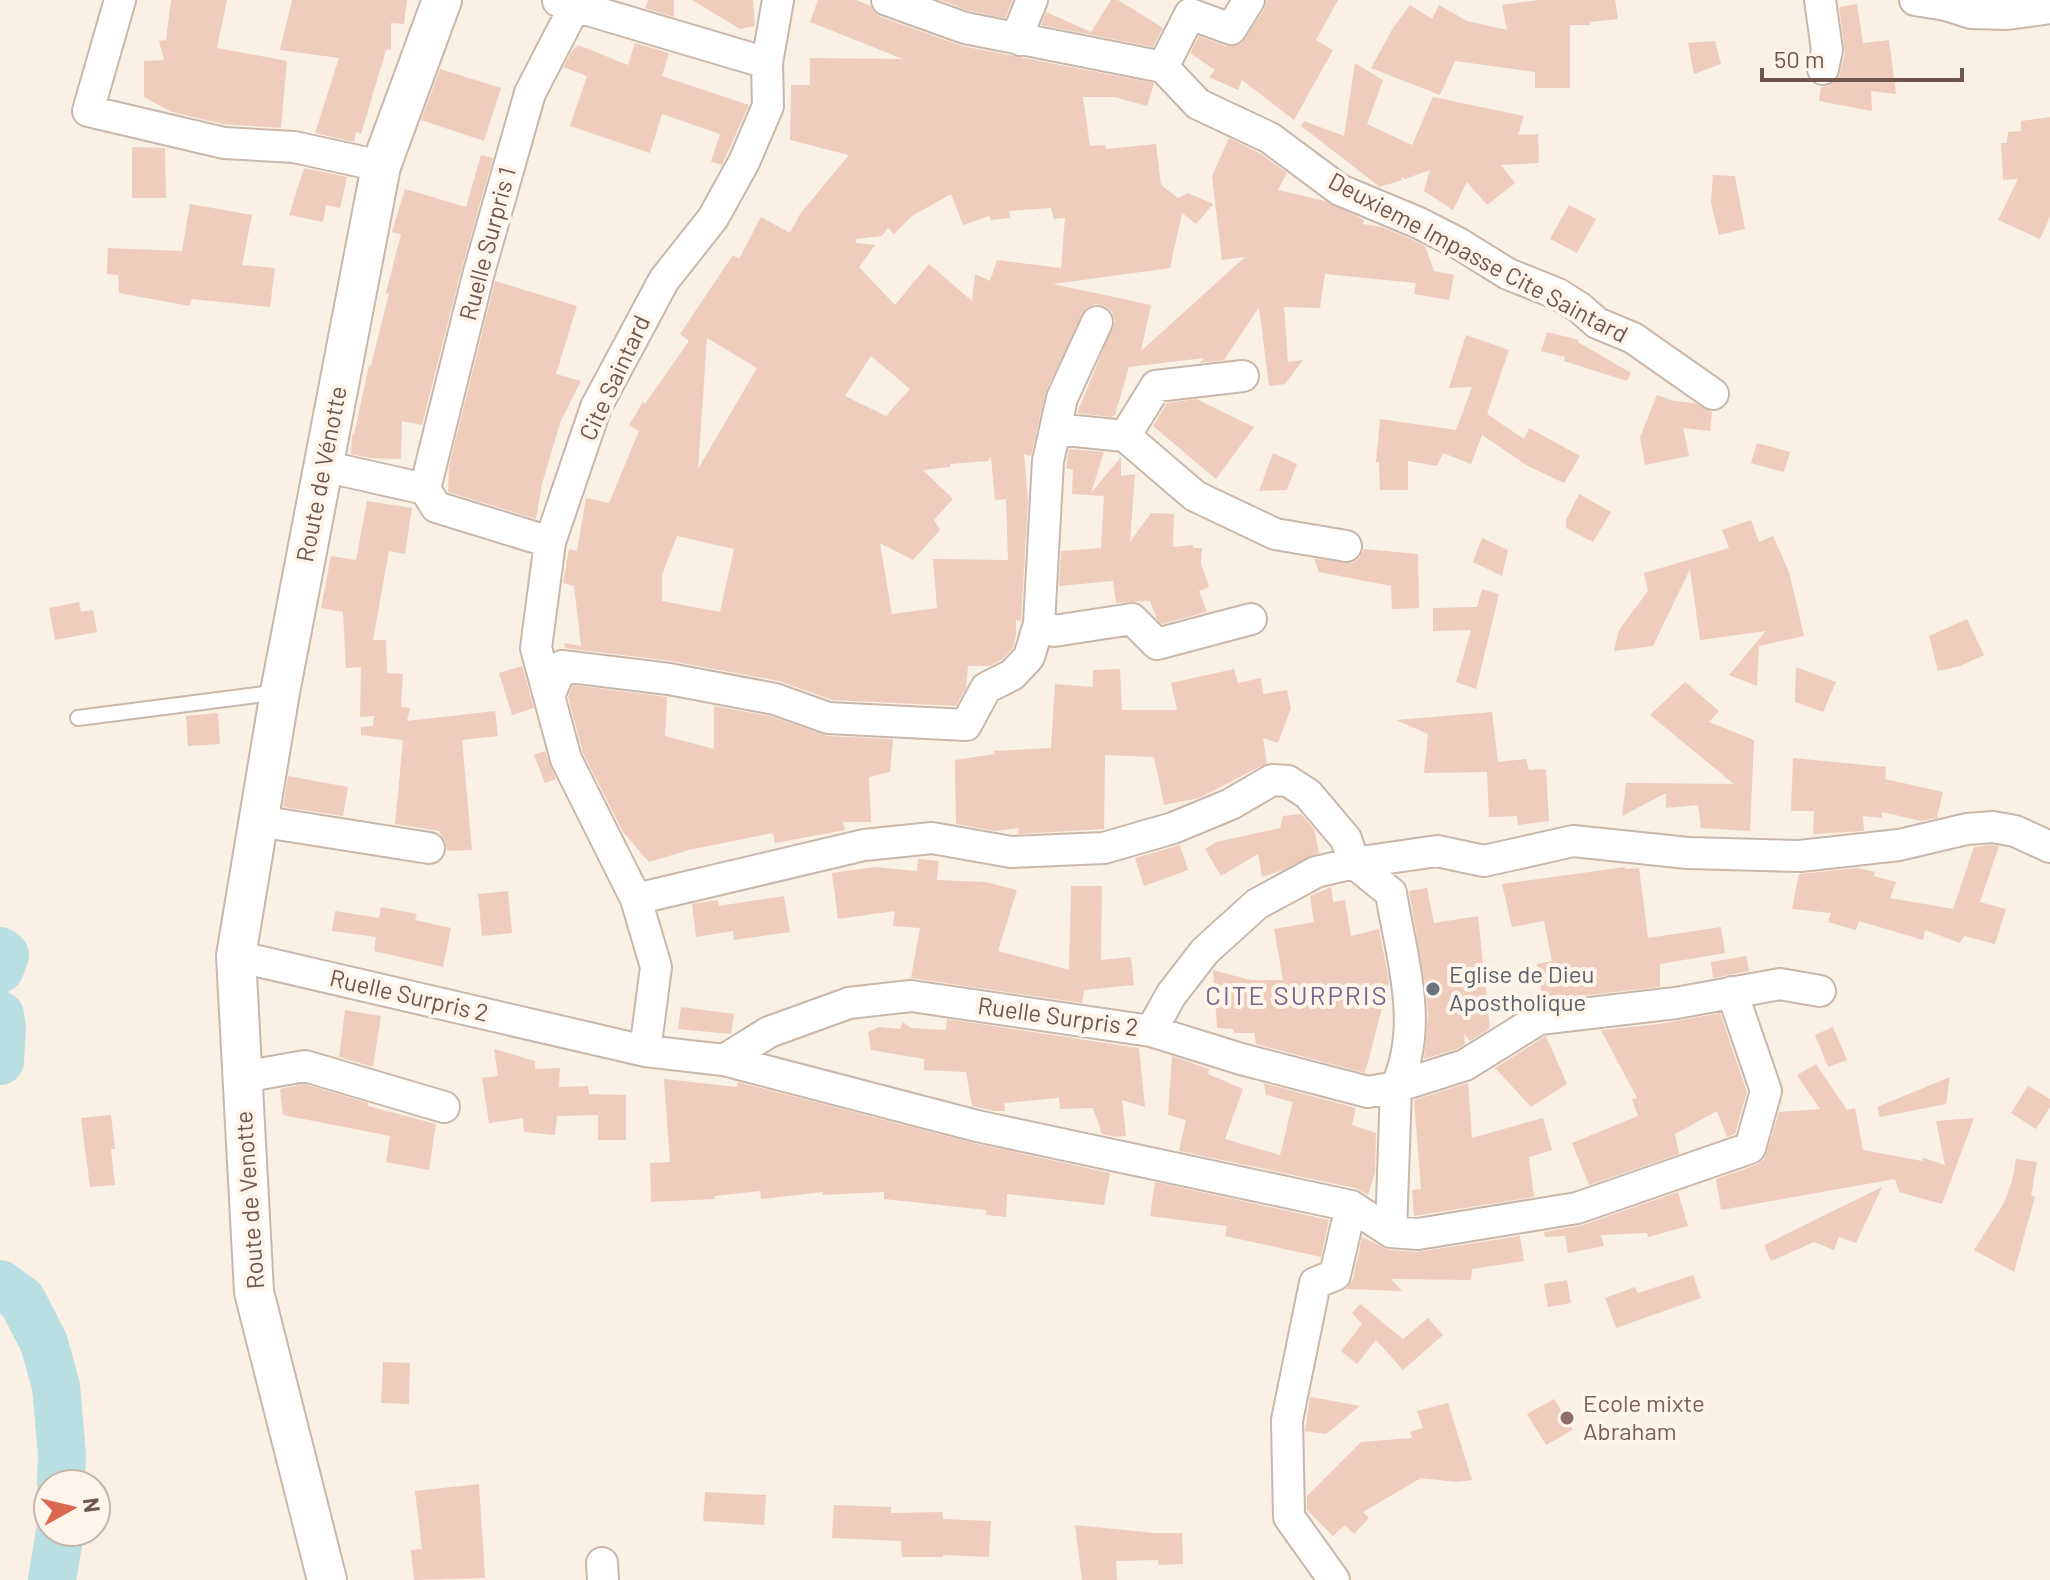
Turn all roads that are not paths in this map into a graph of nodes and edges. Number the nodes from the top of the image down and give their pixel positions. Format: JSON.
{"nodes":[{"id":1,"x":120,"y":0,"type":"edge"},
{"id":2,"x":442,"y":0,"type":"edge"},
{"id":3,"x":778,"y":0,"type":"edge"},
{"id":4,"x":887,"y":0,"type":"edge"},
{"id":5,"x":1032,"y":0,"type":"edge"},
{"id":6,"x":1249,"y":0,"type":"edge"},
{"id":7,"x":1820,"y":0,"type":"edge"},
{"id":8,"x":1915,"y":0,"type":"edge"},
{"id":9,"x":569,"y":2,"type":"edge"},
{"id":10,"x":1947,"y":2,"type":"edge"},
{"id":11,"x":2050,"y":8,"type":"edge"},
{"id":12,"x":1020,"y":40,"type":"junction"},
{"id":13,"x":767,"y":63,"type":"junction"},
{"id":14,"x":1163,"y":67,"type":"junction"},
{"id":15,"x":1823,"y":69,"type":"dead end"},
{"id":16,"x":381,"y":166,"type":"junction"},
{"id":17,"x":1097,"y":322,"type":"dead end"},
{"id":18,"x":1243,"y":376,"type":"dead end"},
{"id":19,"x":1713,"y":394,"type":"dead end"},
{"id":20,"x":1055,"y":429,"type":"junction"},
{"id":21,"x":1125,"y":436,"type":"junction"},
{"id":22,"x":323,"y":466,"type":"junction"},
{"id":23,"x":425,"y":489,"type":"junction"},
{"id":24,"x":550,"y":542,"type":"junction"},
{"id":25,"x":1346,"y":546,"type":"dead end"},
{"id":26,"x":1251,"y":619,"type":"dead end"},
{"id":27,"x":1039,"y":624,"type":"junction"},
{"id":28,"x":280,"y":692,"type":"junction"},
{"id":29,"x":549,"y":696,"type":"junction"},
{"id":30,"x":78,"y":718,"type":"dead end"},
{"id":31,"x":258,"y":821,"type":"junction"},
{"id":32,"x":2050,"y":847,"type":"edge"},
{"id":33,"x":429,"y":848,"type":"dead end"},
{"id":34,"x":1354,"y":863,"type":"junction"},
{"id":35,"x":636,"y":899,"type":"junction"},
{"id":36,"x":236,"y":956,"type":"junction"},
{"id":37,"x":1820,"y":991,"type":"dead end"},
{"id":38,"x":1732,"y":992,"type":"junction"},
{"id":39,"x":1151,"y":1031,"type":"junction"},
{"id":40,"x":645,"y":1051,"type":"junction"},
{"id":41,"x":724,"y":1060,"type":"junction"},
{"id":42,"x":242,"y":1077,"type":"junction"},
{"id":43,"x":1396,"y":1087,"type":"junction"},
{"id":44,"x":444,"y":1107,"type":"dead end"},
{"id":45,"x":1351,"y":1206,"type":"junction"},
{"id":46,"x":1391,"y":1232,"type":"junction"},
{"id":47,"x":327,"y":1580,"type":"edge"},
{"id":48,"x":1334,"y":1580,"type":"edge"}],
"edges":[{"from":1,"to":16,"type":"street"},
{"from":2,"to":16,"type":"street","name":"Route de Vénotte"},
{"from":3,"to":13,"type":"street","name":"Cite Saintard"},
{"from":4,"to":12,"type":"street"},
{"from":5,"to":12,"type":"street"},
{"from":6,"to":14,"type":"street"},
{"from":7,"to":15,"type":"street"},
{"from":8,"to":10,"type":"street"},
{"from":9,"to":13,"type":"street","name":"Ruelle Surpris 1"},
{"from":9,"to":23,"type":"street","name":"Ruelle Surpris 1"},
{"from":10,"to":11,"type":"street"},
{"from":12,"to":14,"type":"street"},
{"from":13,"to":24,"type":"street","name":"Cite Saintard"},
{"from":14,"to":19,"type":"street","name":"Deuxieme Impasse Cite Saintard"},
{"from":16,"to":22,"type":"street","name":"Route de Vénotte"},
{"from":17,"to":20,"type":"street"},
{"from":18,"to":21,"type":"street"},
{"from":20,"to":21,"type":"street"},
{"from":20,"to":27,"type":"street"},
{"from":21,"to":25,"type":"street"},
{"from":22,"to":23,"type":"street"},
{"from":22,"to":28,"type":"street","name":"Route de Vénotte"},
{"from":23,"to":24,"type":"street"},
{"from":24,"to":29,"type":"street","name":"Cite Saintard"},
{"from":26,"to":27,"type":"street"},
{"from":27,"to":29,"type":"street"},
{"from":28,"to":30,"type":"lane"},
{"from":28,"to":31,"type":"street","name":"Route de Vénotte"},
{"from":29,"to":35,"type":"street","name":"Cite Saintard"},
{"from":31,"to":33,"type":"street"},
{"from":31,"to":36,"type":"street","name":"Route de Vénotte"},
{"from":32,"to":34,"type":"street"},
{"from":34,"to":35,"type":"street"},
{"from":34,"to":39,"type":"street"},
{"from":34,"to":43,"type":"street"},
{"from":35,"to":40,"type":"street","name":"Cite Saintard"},
{"from":36,"to":40,"type":"street","name":"Ruelle Surpris 2"},
{"from":36,"to":42,"type":"street","name":"Route de Venotte"},
{"from":37,"to":38,"type":"street","name":"Ruelle Surpris 2"},
{"from":38,"to":43,"type":"street","name":"Ruelle Surpris 2"},
{"from":38,"to":46,"type":"street"},
{"from":39,"to":41,"type":"street","name":"Ruelle Surpris 2"},
{"from":39,"to":43,"type":"street","name":"Ruelle Surpris 2"},
{"from":40,"to":41,"type":"street","name":"Ruelle Surpris 2"},
{"from":41,"to":45,"type":"street","name":"Ruelle Surpris 2"},
{"from":42,"to":44,"type":"street"},
{"from":42,"to":47,"type":"street","name":"Route de Venotte"},
{"from":43,"to":46,"type":"street"},
{"from":45,"to":46,"type":"street"},
{"from":45,"to":48,"type":"street"}]}
